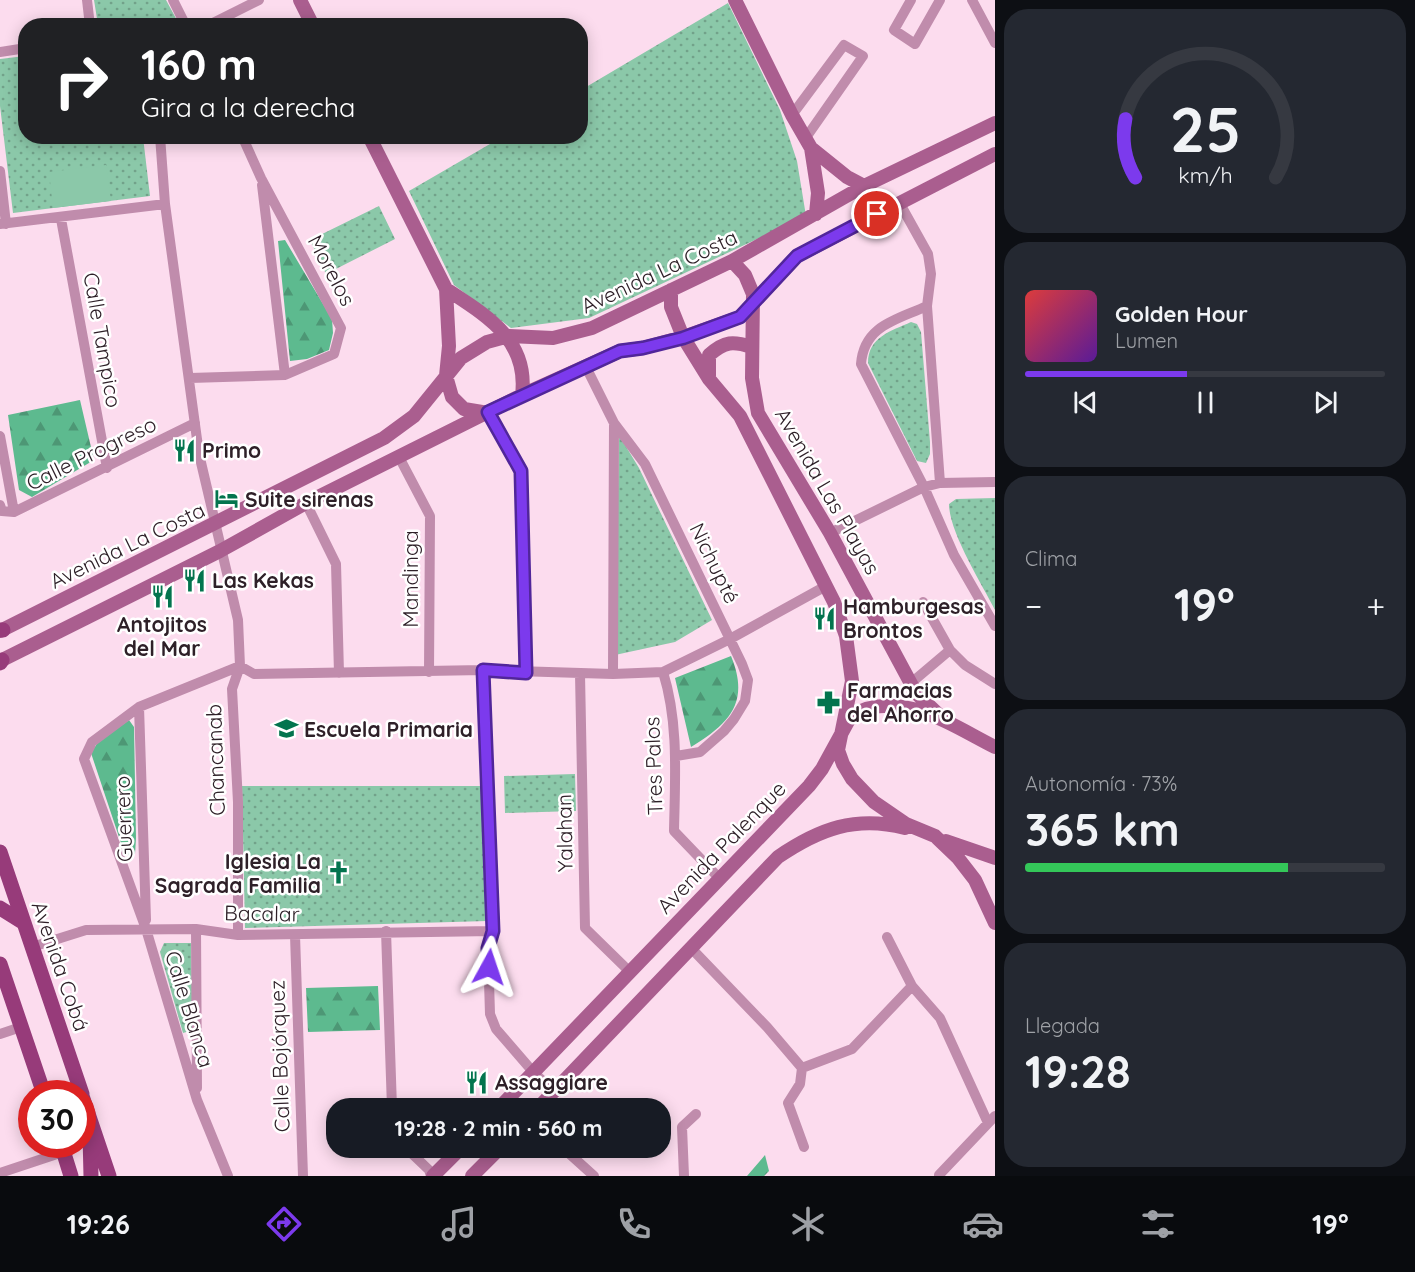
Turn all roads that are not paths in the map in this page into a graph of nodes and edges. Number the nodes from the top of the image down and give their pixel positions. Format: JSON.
{"nodes":[{"id":1,"x":87,"y":0,"type":"edge"},
{"id":2,"x":173,"y":0,"type":"edge"},
{"id":3,"x":260,"y":0,"type":"edge"},
{"id":4,"x":300,"y":0,"type":"edge"},
{"id":5,"x":735,"y":0,"type":"edge"},
{"id":6,"x":911,"y":0,"type":"edge"},
{"id":7,"x":940,"y":0,"type":"edge"},
{"id":8,"x":972,"y":0,"type":"edge"},
{"id":9,"x":89,"y":18,"type":"edge"},
{"id":10,"x":182,"y":18,"type":"edge"},
{"id":11,"x":223,"y":18,"type":"edge"},
{"id":12,"x":309,"y":18,"type":"edge"},
{"id":13,"x":995,"y":43,"type":"edge"},
{"id":14,"x":18,"y":49,"type":"edge"},
{"id":15,"x":0,"y":52,"type":"edge"},
{"id":16,"x":792,"y":115,"type":"junction"},
{"id":17,"x":995,"y":123,"type":"edge"},
{"id":18,"x":808,"y":143,"type":"junction"},
{"id":19,"x":161,"y":144,"type":"edge"},
{"id":20,"x":246,"y":144,"type":"edge"},
{"id":21,"x":373,"y":144,"type":"edge"},
{"id":22,"x":993,"y":159,"type":"edge"},
{"id":23,"x":0,"y":171,"type":"edge"},
{"id":24,"x":261,"y":178,"type":"junction"},
{"id":25,"x":864,"y":186,"type":"junction"},
{"id":26,"x":899,"y":202,"type":"junction"},
{"id":27,"x":165,"y":204,"type":"junction"},
{"id":28,"x":816,"y":214,"type":"junction"},
{"id":29,"x":877,"y":214,"type":"junction"},
{"id":30,"x":61,"y":219,"type":"junction"},
{"id":31,"x":3,"y":224,"type":"edge"},
{"id":32,"x":732,"y":261,"type":"junction"},
{"id":33,"x":446,"y":290,"type":"junction"},
{"id":34,"x":671,"y":290,"type":"junction"},
{"id":35,"x":754,"y":303,"type":"junction"},
{"id":36,"x":927,"y":306,"type":"junction"},
{"id":37,"x":508,"y":336,"type":"junction"},
{"id":38,"x":683,"y":338,"type":"junction"},
{"id":39,"x":752,"y":347,"type":"junction"},
{"id":40,"x":586,"y":367,"type":"junction"},
{"id":41,"x":285,"y":375,"type":"junction"},
{"id":42,"x":446,"y":376,"type":"junction"},
{"id":43,"x":190,"y":378,"type":"junction"},
{"id":44,"x":709,"y":379,"type":"junction"},
{"id":45,"x":522,"y":395,"type":"junction"},
{"id":46,"x":488,"y":412,"type":"junction"},
{"id":47,"x":195,"y":423,"type":"junction"},
{"id":48,"x":614,"y":423,"type":"junction"},
{"id":49,"x":0,"y":436,"type":"edge"},
{"id":50,"x":399,"y":457,"type":"junction"},
{"id":51,"x":107,"y":468,"type":"junction"},
{"id":52,"x":995,"y":482,"type":"edge"},
{"id":53,"x":940,"y":483,"type":"junction"},
{"id":54,"x":924,"y":487,"type":"junction"},
{"id":55,"x":306,"y":503,"type":"junction"},
{"id":56,"x":5,"y":509,"type":"edge"},
{"id":57,"x":216,"y":524,"type":"junction"},
{"id":58,"x":830,"y":533,"type":"junction"},
{"id":59,"x":220,"y":551,"type":"junction"},
{"id":60,"x":826,"y":586,"type":"junction"},
{"id":61,"x":923,"y":602,"type":"dead end"},
{"id":62,"x":995,"y":626,"type":"edge"},
{"id":63,"x":3,"y":629,"type":"edge"},
{"id":64,"x":730,"y":639,"type":"junction"},
{"id":65,"x":20,"y":650,"type":"junction"},
{"id":66,"x":950,"y":650,"type":"junction"},
{"id":67,"x":1,"y":661,"type":"edge"},
{"id":68,"x":240,"y":666,"type":"junction"},
{"id":69,"x":483,"y":670,"type":"junction"},
{"id":70,"x":429,"y":672,"type":"junction"},
{"id":71,"x":663,"y":672,"type":"junction"},
{"id":72,"x":526,"y":673,"type":"junction"},
{"id":73,"x":339,"y":674,"type":"junction"},
{"id":74,"x":580,"y":674,"type":"junction"},
{"id":75,"x":613,"y":674,"type":"junction"},
{"id":76,"x":911,"y":684,"type":"junction"},
{"id":77,"x":995,"y":684,"type":"edge"},
{"id":78,"x":139,"y":707,"type":"junction"},
{"id":79,"x":946,"y":722,"type":"junction"},
{"id":80,"x":843,"y":728,"type":"junction"},
{"id":81,"x":995,"y":747,"type":"edge"},
{"id":82,"x":676,"y":756,"type":"junction"},
{"id":83,"x":935,"y":836,"type":"junction"},
{"id":84,"x":0,"y":852,"type":"edge"},
{"id":85,"x":995,"y":858,"type":"edge"},
{"id":86,"x":720,"y":878,"type":"junction"},
{"id":87,"x":0,"y":908,"type":"edge"},
{"id":88,"x":24,"y":923,"type":"junction"},
{"id":89,"x":995,"y":923,"type":"edge"},
{"id":90,"x":146,"y":929,"type":"junction"},
{"id":91,"x":196,"y":929,"type":"junction"},
{"id":92,"x":386,"y":931,"type":"junction"},
{"id":93,"x":493,"y":931,"type":"junction"},
{"id":94,"x":238,"y":935,"type":"junction"},
{"id":95,"x":294,"y":935,"type":"junction"},
{"id":96,"x":887,"y":937,"type":"dead end"},
{"id":97,"x":32,"y":947,"type":"junction"},
{"id":98,"x":691,"y":948,"type":"junction"},
{"id":99,"x":0,"y":964,"type":"edge"},
{"id":100,"x":630,"y":972,"type":"junction"},
{"id":101,"x":912,"y":986,"type":"junction"},
{"id":102,"x":21,"y":1027,"type":"junction"},
{"id":103,"x":0,"y":1034,"type":"edge"},
{"id":104,"x":802,"y":1068,"type":"junction"},
{"id":105,"x":534,"y":1073,"type":"junction"},
{"id":106,"x":39,"y":1080,"type":"edge"},
{"id":107,"x":77,"y":1080,"type":"edge"},
{"id":108,"x":554,"y":1091,"type":"junction"},
{"id":109,"x":392,"y":1098,"type":"edge"},
{"id":110,"x":509,"y":1098,"type":"edge"},
{"id":111,"x":547,"y":1098,"type":"edge"},
{"id":112,"x":197,"y":1100,"type":"junction"},
{"id":113,"x":696,"y":1114,"type":"dead end"},
{"id":114,"x":992,"y":1119,"type":"edge"},
{"id":115,"x":96,"y":1138,"type":"edge"},
{"id":116,"x":804,"y":1147,"type":"dead end"},
{"id":117,"x":37,"y":1158,"type":"edge"},
{"id":118,"x":65,"y":1158,"type":"edge"},
{"id":119,"x":90,"y":1158,"type":"edge"},
{"id":120,"x":416,"y":1158,"type":"edge"},
{"id":121,"x":451,"y":1158,"type":"edge"},
{"id":122,"x":490,"y":1158,"type":"edge"},
{"id":123,"x":574,"y":1158,"type":"edge"},
{"id":124,"x":0,"y":1173,"type":"edge"},
{"id":125,"x":939,"y":1175,"type":"edge"},
{"id":126,"x":71,"y":1176,"type":"edge"},
{"id":127,"x":91,"y":1176,"type":"edge"},
{"id":128,"x":109,"y":1176,"type":"edge"},
{"id":129,"x":228,"y":1176,"type":"edge"},
{"id":130,"x":303,"y":1176,"type":"edge"},
{"id":131,"x":432,"y":1176,"type":"edge"},
{"id":132,"x":472,"y":1176,"type":"edge"},
{"id":133,"x":594,"y":1176,"type":"edge"},
{"id":134,"x":684,"y":1176,"type":"edge"}],
"edges":[{"from":1,"to":9,"type":"street"},
{"from":2,"to":10,"type":"street"},
{"from":3,"to":11,"type":"street"},
{"from":4,"to":12,"type":"street"},
{"from":5,"to":16,"type":"street"},
{"from":6,"to":7,"type":"street"},
{"from":8,"to":13,"type":"street"},
{"from":14,"to":15,"type":"street"},
{"from":16,"to":18,"type":"street"},
{"from":16,"to":18,"type":"street"},
{"from":17,"to":25,"type":"street","name":"Avenida La Costa"},
{"from":18,"to":25,"type":"street"},
{"from":18,"to":28,"type":"street"},
{"from":19,"to":27,"type":"street"},
{"from":20,"to":24,"type":"street","name":"Morelos"},
{"from":21,"to":33,"type":"street"},
{"from":22,"to":26,"type":"street"},
{"from":23,"to":31,"type":"street"},
{"from":24,"to":41,"type":"street"},
{"from":24,"to":41,"type":"street","name":"Morelos"},
{"from":25,"to":28,"type":"street","name":"Avenida La Costa"},
{"from":25,"to":29,"type":"street"},
{"from":26,"to":29,"type":"street"},
{"from":26,"to":36,"type":"street"},
{"from":27,"to":30,"type":"street"},
{"from":27,"to":43,"type":"street"},
{"from":28,"to":32,"type":"street","name":"Avenida La Costa"},
{"from":29,"to":35,"type":"street"},
{"from":30,"to":31,"type":"street"},
{"from":30,"to":51,"type":"street","name":"Calle Tampico"},
{"from":32,"to":34,"type":"street","name":"Avenida La Costa"},
{"from":32,"to":35,"type":"street","name":"Avenida Las Playas"},
{"from":33,"to":37,"type":"street"},
{"from":33,"to":42,"type":"street"},
{"from":34,"to":37,"type":"street","name":"Avenida La Costa"},
{"from":34,"to":38,"type":"street","name":"Avenida Las Playas"},
{"from":35,"to":38,"type":"street"},
{"from":35,"to":39,"type":"street","name":"Avenida Las Playas"},
{"from":36,"to":53,"type":"street"},
{"from":36,"to":54,"type":"street"},
{"from":37,"to":42,"type":"street","name":"Avenida La Costa"},
{"from":37,"to":45,"type":"street"},
{"from":38,"to":40,"type":"street"},
{"from":38,"to":44,"type":"street","name":"Avenida Las Playas"},
{"from":39,"to":44,"type":"street"},
{"from":39,"to":58,"type":"street","name":"Avenida Las Playas"},
{"from":40,"to":45,"type":"street"},
{"from":40,"to":48,"type":"street","name":"Nichupté"},
{"from":41,"to":43,"type":"street","name":"Morelos"},
{"from":42,"to":46,"type":"street"},
{"from":42,"to":57,"type":"street","name":"Avenida La Costa"},
{"from":43,"to":47,"type":"street"},
{"from":44,"to":60,"type":"street","name":"Avenida Las Playas"},
{"from":45,"to":46,"type":"street"},
{"from":46,"to":50,"type":"street"},
{"from":46,"to":72,"type":"street"},
{"from":47,"to":51,"type":"street","name":"Calle Progreso"},
{"from":47,"to":57,"type":"street"},
{"from":48,"to":64,"type":"street","name":"Nichupté"},
{"from":48,"to":75,"type":"street"},
{"from":49,"to":56,"type":"street"},
{"from":50,"to":55,"type":"street"},
{"from":50,"to":70,"type":"street","name":"Mandinga"},
{"from":51,"to":56,"type":"street","name":"Calle Progreso"},
{"from":52,"to":53,"type":"street"},
{"from":53,"to":54,"type":"street"},
{"from":54,"to":58,"type":"street"},
{"from":54,"to":62,"type":"street"},
{"from":55,"to":59,"type":"street"},
{"from":55,"to":73,"type":"street"},
{"from":57,"to":59,"type":"street","name":"Chancanab"},
{"from":57,"to":63,"type":"street","name":"Avenida La Costa"},
{"from":58,"to":76,"type":"street","name":"Avenida Las Playas"},
{"from":59,"to":65,"type":"street"},
{"from":59,"to":68,"type":"street","name":"Chancanab"},
{"from":60,"to":64,"type":"street"},
{"from":60,"to":80,"type":"street","name":"Avenida Las Playas"},
{"from":61,"to":66,"type":"street"},
{"from":63,"to":65,"type":"street"},
{"from":64,"to":71,"type":"street"},
{"from":64,"to":82,"type":"street","name":"Nichupté"},
{"from":65,"to":67,"type":"street"},
{"from":66,"to":76,"type":"street"},
{"from":66,"to":77,"type":"street"},
{"from":68,"to":73,"type":"street"},
{"from":68,"to":78,"type":"street"},
{"from":68,"to":94,"type":"street","name":"Chancanab"},
{"from":69,"to":70,"type":"street"},
{"from":69,"to":72,"type":"street"},
{"from":69,"to":93,"type":"street"},
{"from":70,"to":73,"type":"street"},
{"from":71,"to":75,"type":"street"},
{"from":71,"to":82,"type":"street","name":"Tres Palos"},
{"from":72,"to":74,"type":"street"},
{"from":74,"to":75,"type":"street"},
{"from":74,"to":100,"type":"street","name":"Yalahan"},
{"from":76,"to":79,"type":"street","name":"Avenida Las Playas"},
{"from":78,"to":90,"type":"street","name":"Guerrero"},
{"from":78,"to":90,"type":"street"},
{"from":79,"to":80,"type":"street","name":"Avenida Palenque"},
{"from":79,"to":81,"type":"street","name":"Avenida Palenque"},
{"from":80,"to":83,"type":"street"},
{"from":80,"to":86,"type":"street","name":"Avenida Palenque"},
{"from":82,"to":86,"type":"street","name":"Tres Palos"},
{"from":83,"to":85,"type":"street"},
{"from":83,"to":89,"type":"street"},
{"from":83,"to":98,"type":"street"},
{"from":84,"to":88,"type":"main road","name":"Avenida Cobá"},
{"from":86,"to":100,"type":"street","name":"Avenida Palenque"},
{"from":87,"to":88,"type":"main road"},
{"from":88,"to":97,"type":"main road","name":"Avenida Cobá"},
{"from":90,"to":91,"type":"street","name":"Bacalar"},
{"from":90,"to":97,"type":"street","name":"Bacalar"},
{"from":90,"to":112,"type":"street","name":"Calle Blanca"},
{"from":91,"to":94,"type":"street","name":"Bacalar"},
{"from":91,"to":112,"type":"street","name":"Calle Blanca"},
{"from":92,"to":93,"type":"street","name":"Bacalar"},
{"from":92,"to":95,"type":"street","name":"Bacalar"},
{"from":92,"to":109,"type":"street"},
{"from":93,"to":105,"type":"street"},
{"from":94,"to":95,"type":"street","name":"Bacalar"},
{"from":95,"to":130,"type":"street","name":"Calle Bojórquez"},
{"from":96,"to":101,"type":"street"},
{"from":97,"to":107,"type":"main road","name":"Avenida Cobá"},
{"from":98,"to":104,"type":"street"},
{"from":98,"to":108,"type":"street"},
{"from":99,"to":102,"type":"main road"},
{"from":100,"to":105,"type":"street","name":"Avenida Palenque"},
{"from":101,"to":104,"type":"street"},
{"from":101,"to":114,"type":"street"},
{"from":102,"to":103,"type":"street"},
{"from":102,"to":106,"type":"main road"},
{"from":104,"to":116,"type":"street"},
{"from":105,"to":108,"type":"street"},
{"from":105,"to":110,"type":"street","name":"Avenida Palenque"},
{"from":108,"to":111,"type":"street"},
{"from":112,"to":129,"type":"street","name":"Calle Blanca"},
{"from":113,"to":134,"type":"street"},
{"from":114,"to":125,"type":"street"},
{"from":115,"to":128,"type":"main road","name":"Avenida Cobá"},
{"from":117,"to":124,"type":"street"},
{"from":118,"to":126,"type":"main road"},
{"from":119,"to":127,"type":"main road"},
{"from":120,"to":131,"type":"street"},
{"from":121,"to":131,"type":"street"},
{"from":122,"to":132,"type":"street"},
{"from":123,"to":133,"type":"street"}]}
